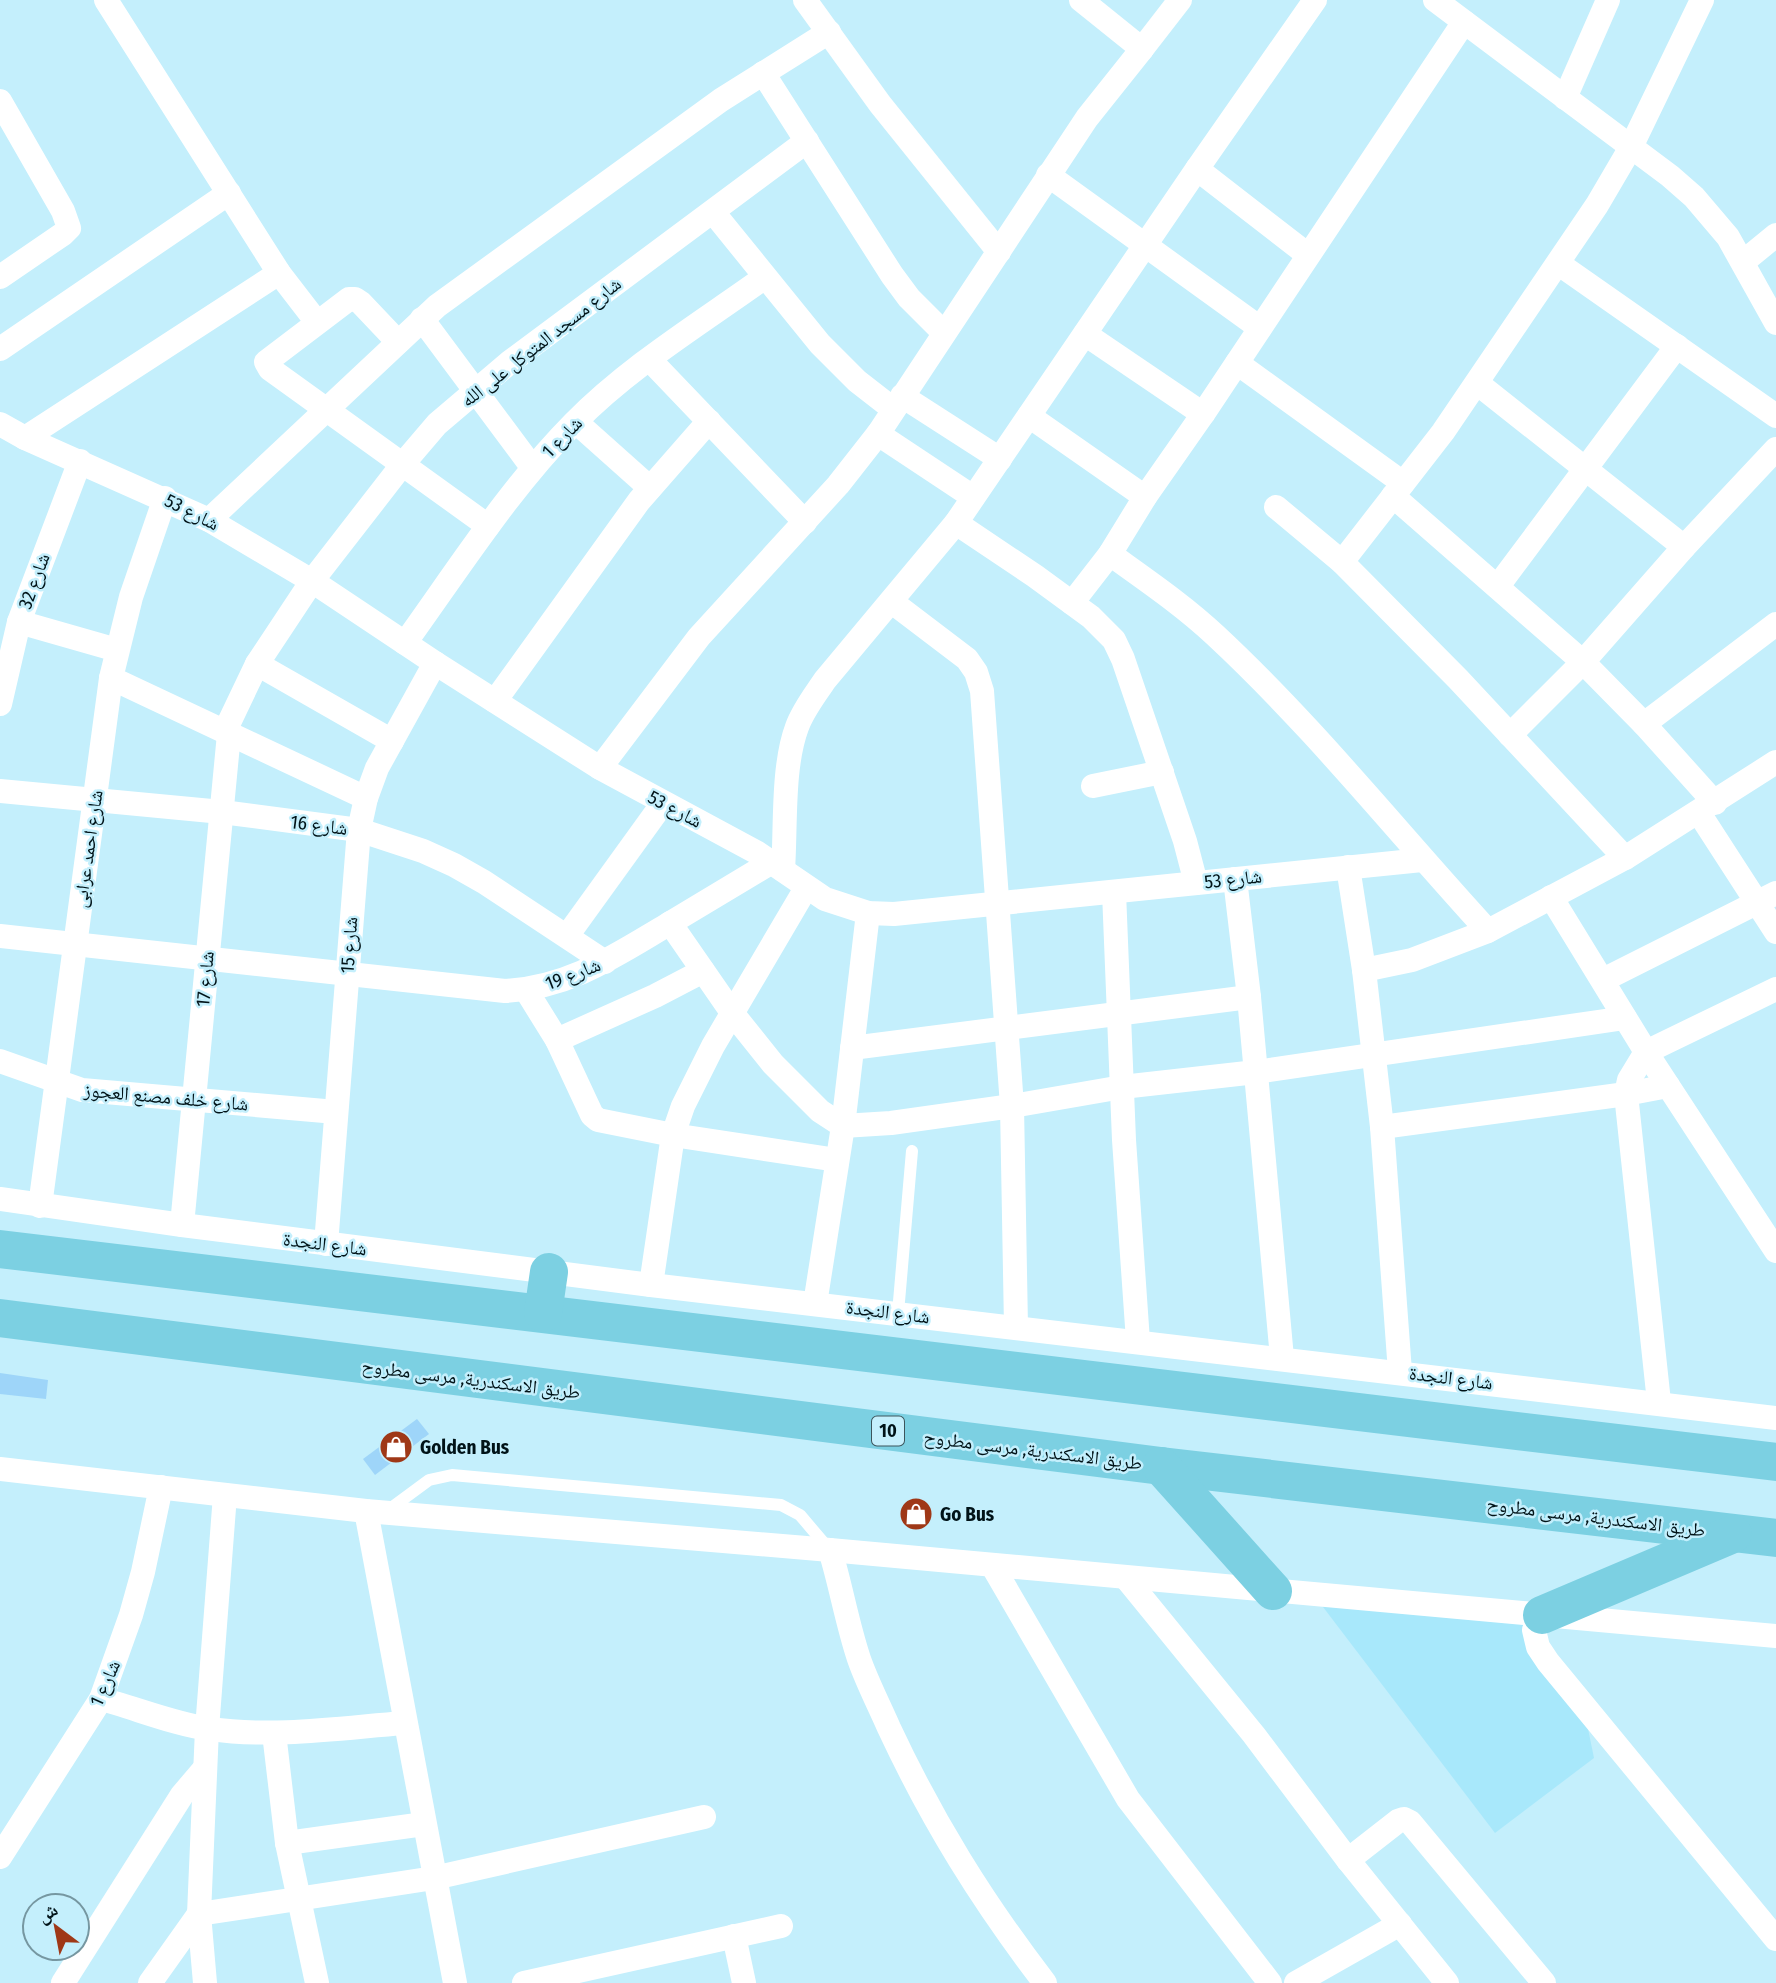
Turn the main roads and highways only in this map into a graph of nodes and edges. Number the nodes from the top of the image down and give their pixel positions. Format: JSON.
{"nodes":[{"id":1,"x":0,"y":1248,"type":"edge"},
{"id":2,"x":549,"y":1272,"type":"road end"},
{"id":3,"x":543,"y":1313,"type":"junction"},
{"id":4,"x":0,"y":1318,"type":"edge"},
{"id":5,"x":1776,"y":1462,"type":"edge"},
{"id":6,"x":1161,"y":1466,"type":"junction"},
{"id":7,"x":1735,"y":1533,"type":"junction"},
{"id":8,"x":1776,"y":1538,"type":"edge"},
{"id":9,"x":1273,"y":1591,"type":"road end"},
{"id":10,"x":1542,"y":1615,"type":"road end"}],
"edges":[{"from":1,"to":3,"type":"main road"},
{"from":2,"to":3,"type":"main road"},
{"from":3,"to":5,"type":"main road"},
{"from":4,"to":6,"type":"main road","name":"طريق الاسكندرية, مرسى مطروح","number":"10"},
{"from":6,"to":7,"type":"main road","name":"طريق الاسكندرية, مرسى مطروح","number":"10"},
{"from":6,"to":9,"type":"main road"},
{"from":7,"to":8,"type":"main road","name":"طريق الاسكندرية, مرسى مطروح","number":"10"},
{"from":7,"to":10,"type":"main road"}]}
